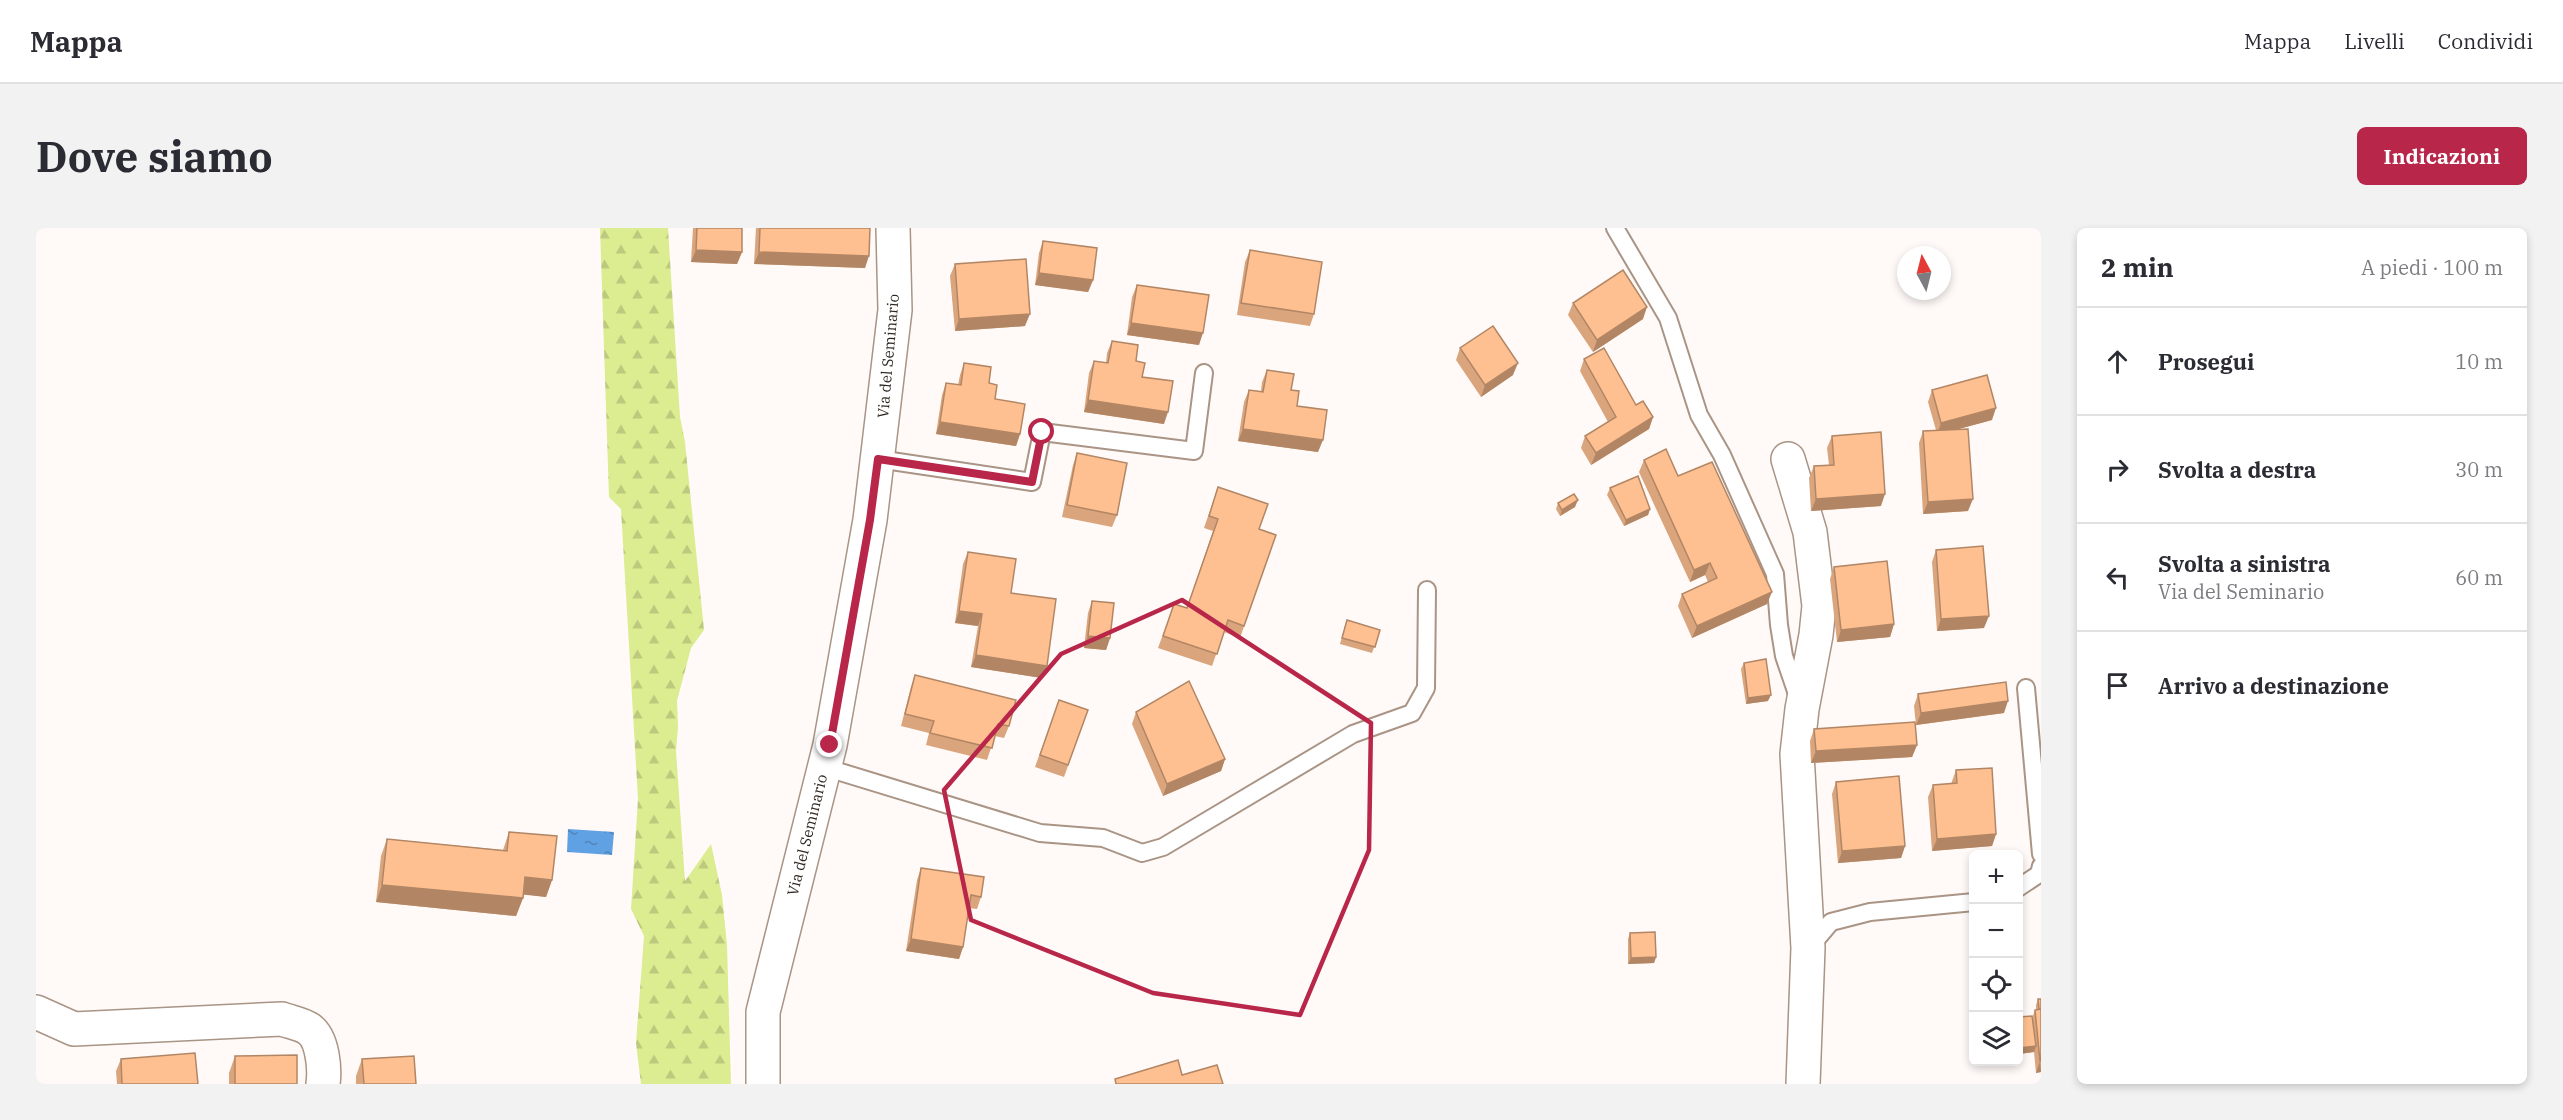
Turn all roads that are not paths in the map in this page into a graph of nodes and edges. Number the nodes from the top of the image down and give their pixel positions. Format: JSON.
{"nodes":[{"id":1,"x":893,"y":228,"type":"edge"},
{"id":2,"x":1615,"y":228,"type":"edge"},
{"id":3,"x":1204,"y":373,"type":"dead end"},
{"id":4,"x":878,"y":459,"type":"junction"},
{"id":5,"x":1788,"y":459,"type":"dead end"},
{"id":6,"x":1427,"y":591,"type":"dead end"},
{"id":7,"x":2026,"y":688,"type":"dead end"},
{"id":8,"x":1802,"y":709,"type":"junction"},
{"id":9,"x":824,"y":767,"type":"junction"},
{"id":10,"x":2041,"y":854,"type":"edge"},
{"id":11,"x":2041,"y":866,"type":"edge"},
{"id":12,"x":2023,"y":885,"type":"edge"},
{"id":13,"x":1969,"y":902,"type":"edge"},
{"id":14,"x":1808,"y":948,"type":"junction"},
{"id":15,"x":36,"y":1012,"type":"edge"},
{"id":16,"x":323,"y":1084,"type":"edge"},
{"id":17,"x":763,"y":1084,"type":"edge"},
{"id":18,"x":1803,"y":1084,"type":"edge"}],
"edges":[{"from":1,"to":4,"type":"street","name":"Via del Seminario"},
{"from":2,"to":8,"type":"lane"},
{"from":3,"to":4,"type":"lane"},
{"from":4,"to":9,"type":"street","name":"Via del Seminario"},
{"from":5,"to":8,"type":"street"},
{"from":6,"to":9,"type":"lane"},
{"from":7,"to":10,"type":"lane"},
{"from":8,"to":14,"type":"street"},
{"from":9,"to":17,"type":"street","name":"Via del Seminario"},
{"from":11,"to":12,"type":"lane"},
{"from":13,"to":14,"type":"lane"},
{"from":14,"to":18,"type":"street"},
{"from":15,"to":16,"type":"street"}]}
